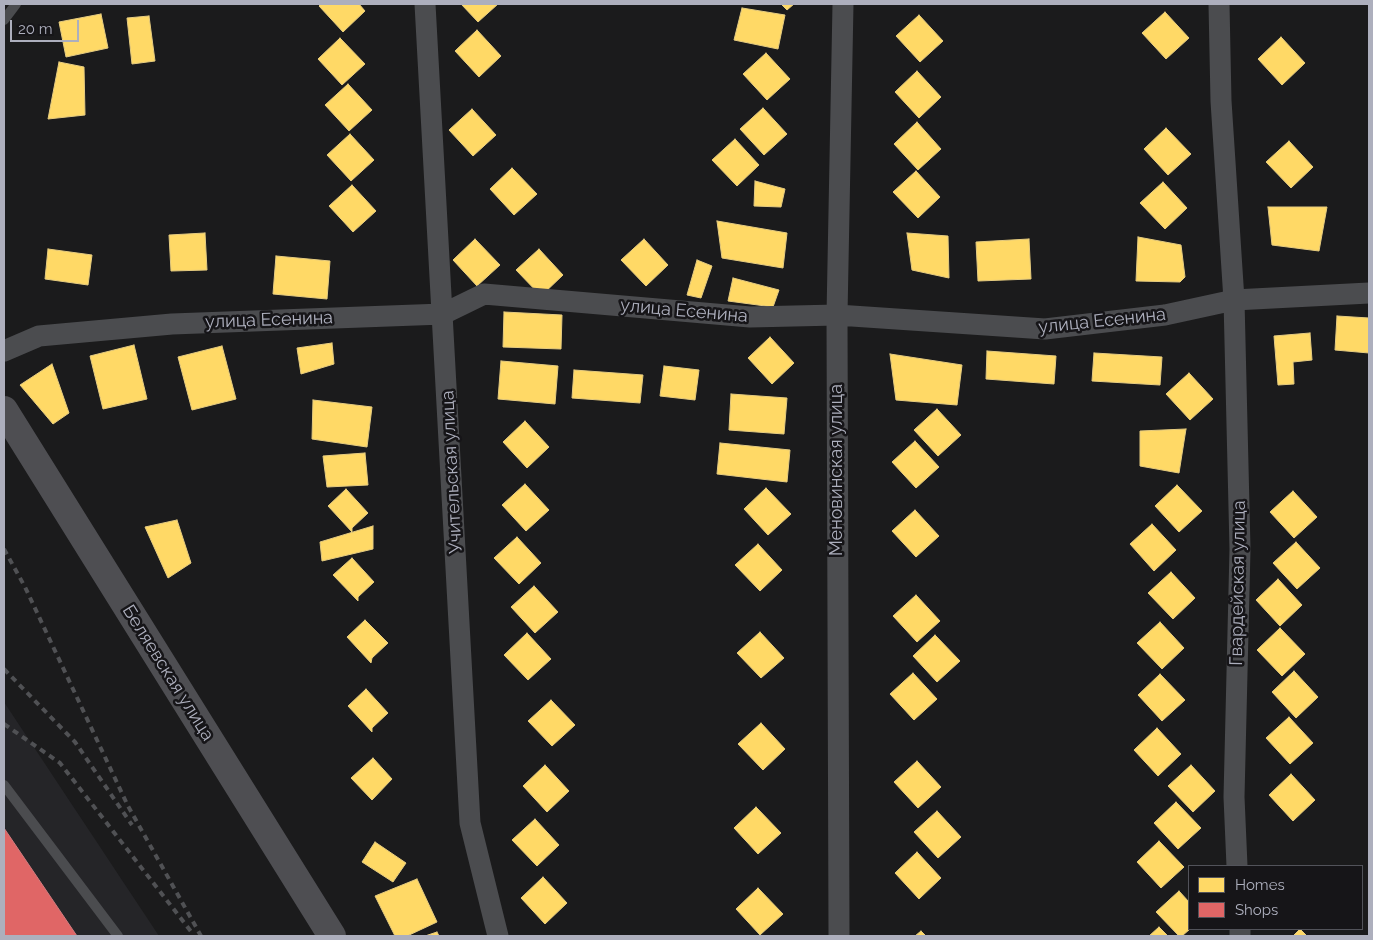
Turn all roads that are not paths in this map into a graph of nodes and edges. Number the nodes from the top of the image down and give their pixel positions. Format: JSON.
{"nodes":[{"id":1,"x":16,"y":4,"type":"edge"},
{"id":2,"x":425,"y":4,"type":"edge"},
{"id":3,"x":843,"y":4,"type":"edge"},
{"id":4,"x":1219,"y":4,"type":"edge"},
{"id":5,"x":4,"y":20,"type":"edge"},
{"id":6,"x":1369,"y":293,"type":"edge"},
{"id":7,"x":1234,"y":300,"type":"junction"},
{"id":8,"x":443,"y":314,"type":"junction"},
{"id":9,"x":837,"y":315,"type":"junction"},
{"id":10,"x":4,"y":351,"type":"edge"},
{"id":11,"x":4,"y":410,"type":"edge"},
{"id":12,"x":4,"y":785,"type":"edge"},
{"id":13,"x":1237,"y":865,"type":"edge"},
{"id":14,"x":118,"y":936,"type":"edge"},
{"id":15,"x":332,"y":936,"type":"edge"},
{"id":16,"x":498,"y":936,"type":"edge"},
{"id":17,"x":839,"y":936,"type":"edge"}],
"edges":[{"from":1,"to":5,"type":"lane"},
{"from":2,"to":8,"type":"street","name":"Учительская улица"},
{"from":3,"to":9,"type":"street","name":"Меновинская улица"},
{"from":4,"to":7,"type":"street","name":"Гвардейская улица"},
{"from":6,"to":7,"type":"street","name":"улица Есенина"},
{"from":7,"to":9,"type":"street","name":"улица Есенина"},
{"from":7,"to":13,"type":"street","name":"Гвардейская улица"},
{"from":8,"to":9,"type":"street","name":"улица Есенина"},
{"from":8,"to":10,"type":"street","name":"улица Есенина"},
{"from":8,"to":16,"type":"street","name":"Учительская улица"},
{"from":9,"to":17,"type":"street","name":"Меновинская улица"},
{"from":11,"to":15,"type":"main road","name":"Беляевская улица"},
{"from":12,"to":14,"type":"lane"}]}
